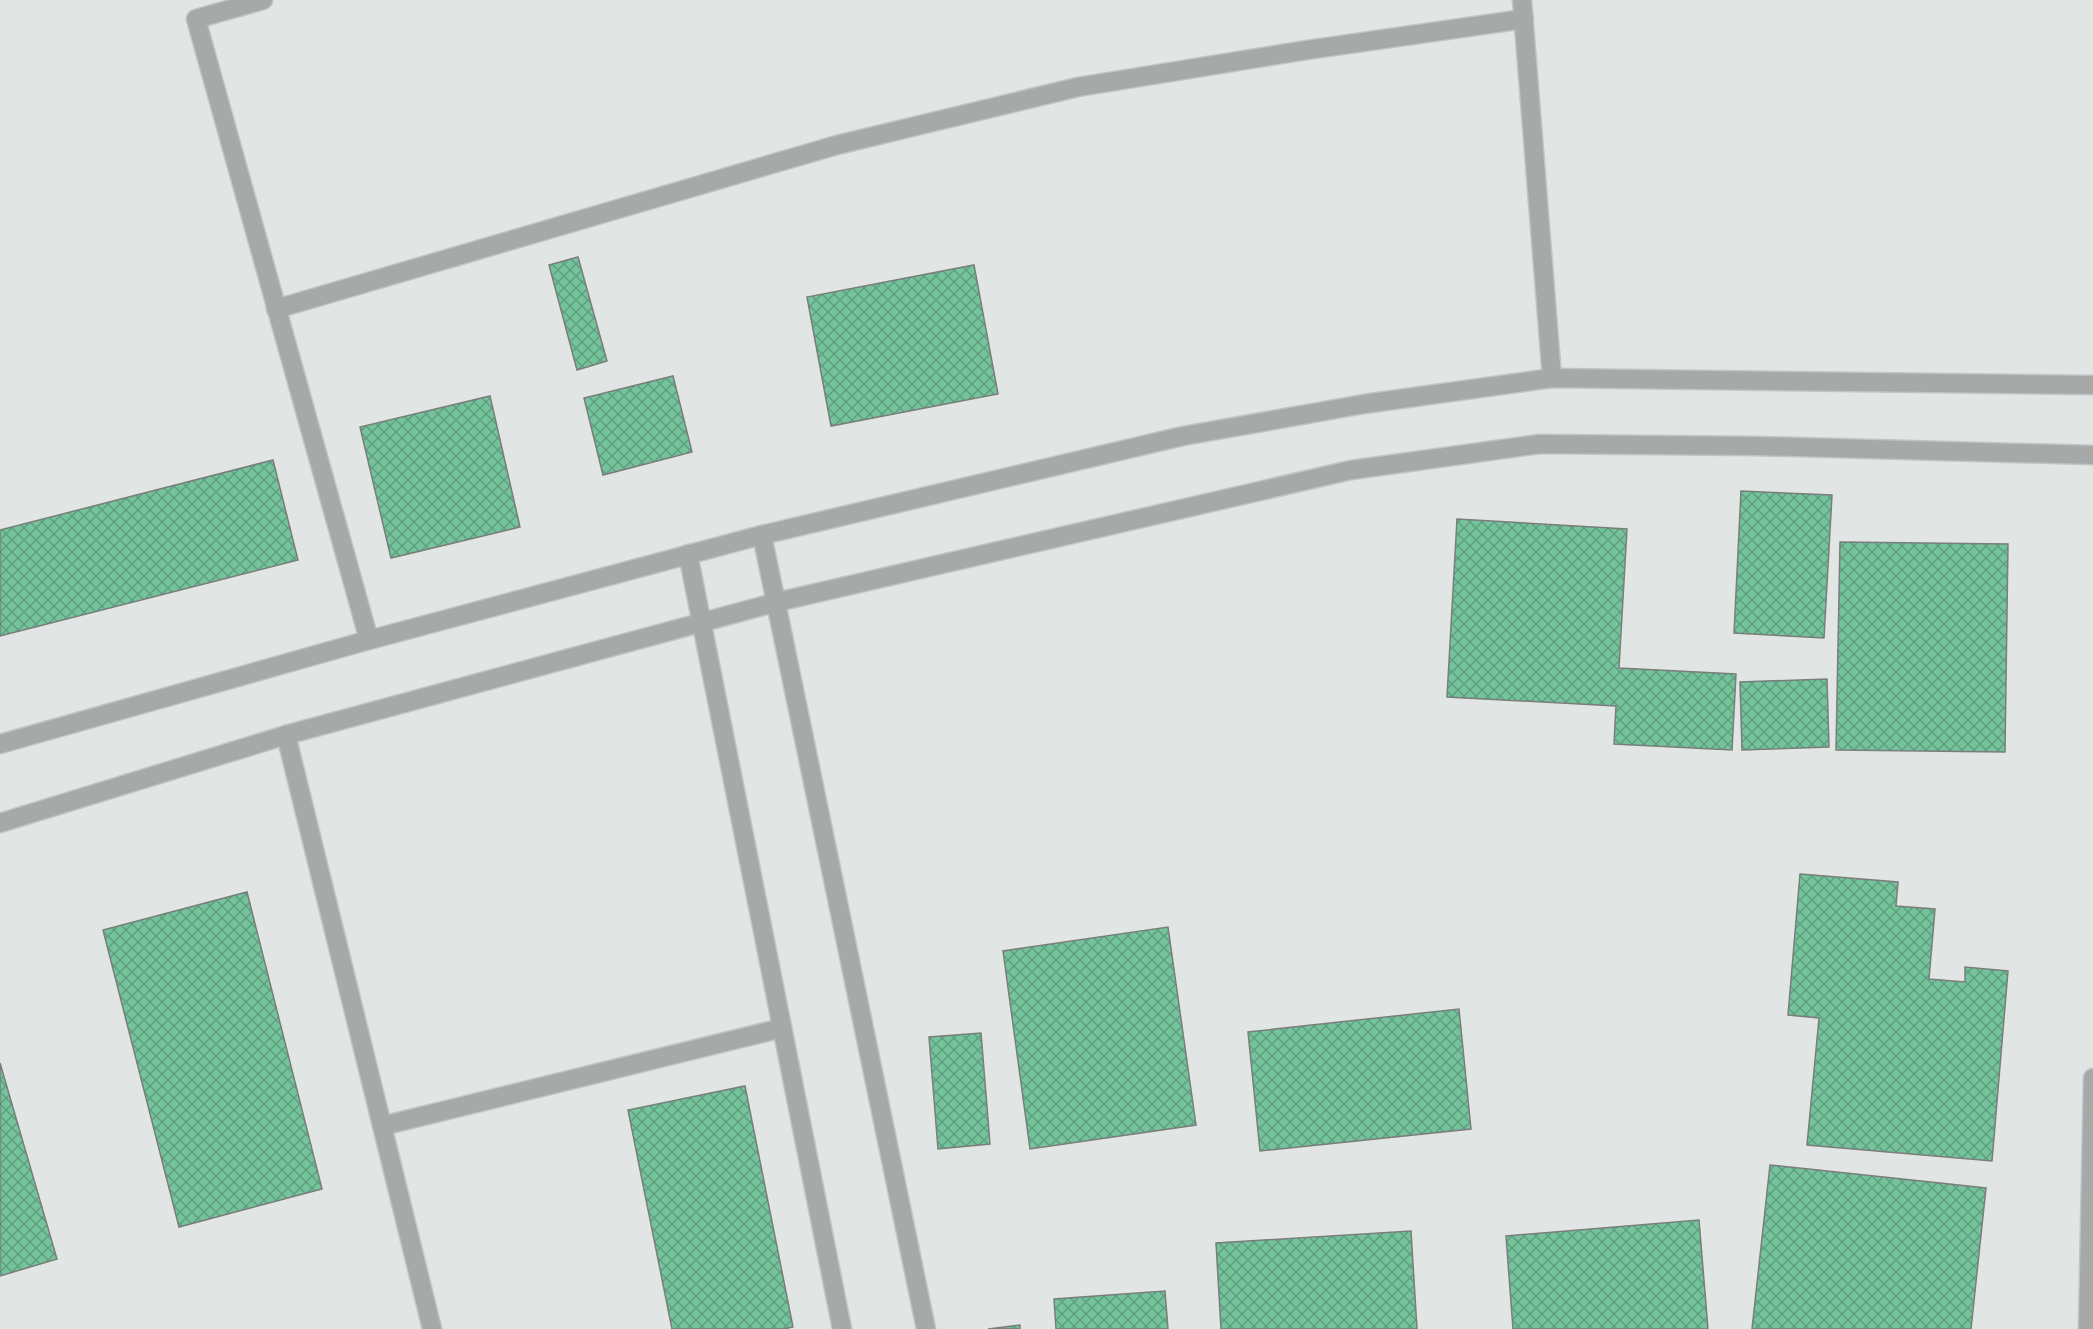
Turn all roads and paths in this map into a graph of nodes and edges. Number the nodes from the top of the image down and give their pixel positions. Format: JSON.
{"nodes":[{"id":1,"x":263,"y":0,"type":"edge"},
{"id":2,"x":1522,"y":0,"type":"edge"},
{"id":3,"x":1524,"y":19,"type":"junction"},
{"id":4,"x":276,"y":309,"type":"junction"},
{"id":5,"x":1552,"y":378,"type":"junction"},
{"id":6,"x":2093,"y":385,"type":"edge"},
{"id":7,"x":2093,"y":455,"type":"edge"},
{"id":8,"x":762,"y":534,"type":"junction"},
{"id":9,"x":688,"y":554,"type":"junction"},
{"id":10,"x":777,"y":603,"type":"junction"},
{"id":11,"x":702,"y":622,"type":"junction"},
{"id":12,"x":369,"y":640,"type":"junction"},
{"id":13,"x":286,"y":735,"type":"junction"},
{"id":14,"x":0,"y":744,"type":"edge"},
{"id":15,"x":0,"y":823,"type":"edge"},
{"id":16,"x":782,"y":1028,"type":"junction"},
{"id":17,"x":2093,"y":1078,"type":"edge"},
{"id":18,"x":382,"y":1126,"type":"junction"},
{"id":19,"x":432,"y":1329,"type":"edge"},
{"id":20,"x":842,"y":1329,"type":"edge"},
{"id":21,"x":926,"y":1329,"type":"edge"},
{"id":22,"x":2088,"y":1329,"type":"edge"}],
"edges":[{"from":1,"to":4,"type":"street"},
{"from":2,"to":3,"type":"street"},
{"from":3,"to":4,"type":"street"},
{"from":3,"to":5,"type":"street"},
{"from":4,"to":12,"type":"street"},
{"from":5,"to":6,"type":"street"},
{"from":5,"to":8,"type":"street"},
{"from":7,"to":10,"type":"street"},
{"from":8,"to":9,"type":"street"},
{"from":8,"to":10,"type":"street"},
{"from":9,"to":11,"type":"street"},
{"from":9,"to":12,"type":"street"},
{"from":10,"to":11,"type":"street"},
{"from":10,"to":21,"type":"street"},
{"from":11,"to":13,"type":"street"},
{"from":11,"to":16,"type":"street"},
{"from":12,"to":14,"type":"street"},
{"from":13,"to":15,"type":"street"},
{"from":13,"to":18,"type":"street"},
{"from":16,"to":18,"type":"street"},
{"from":16,"to":20,"type":"street"},
{"from":17,"to":22,"type":"street"},
{"from":18,"to":19,"type":"street"}]}
